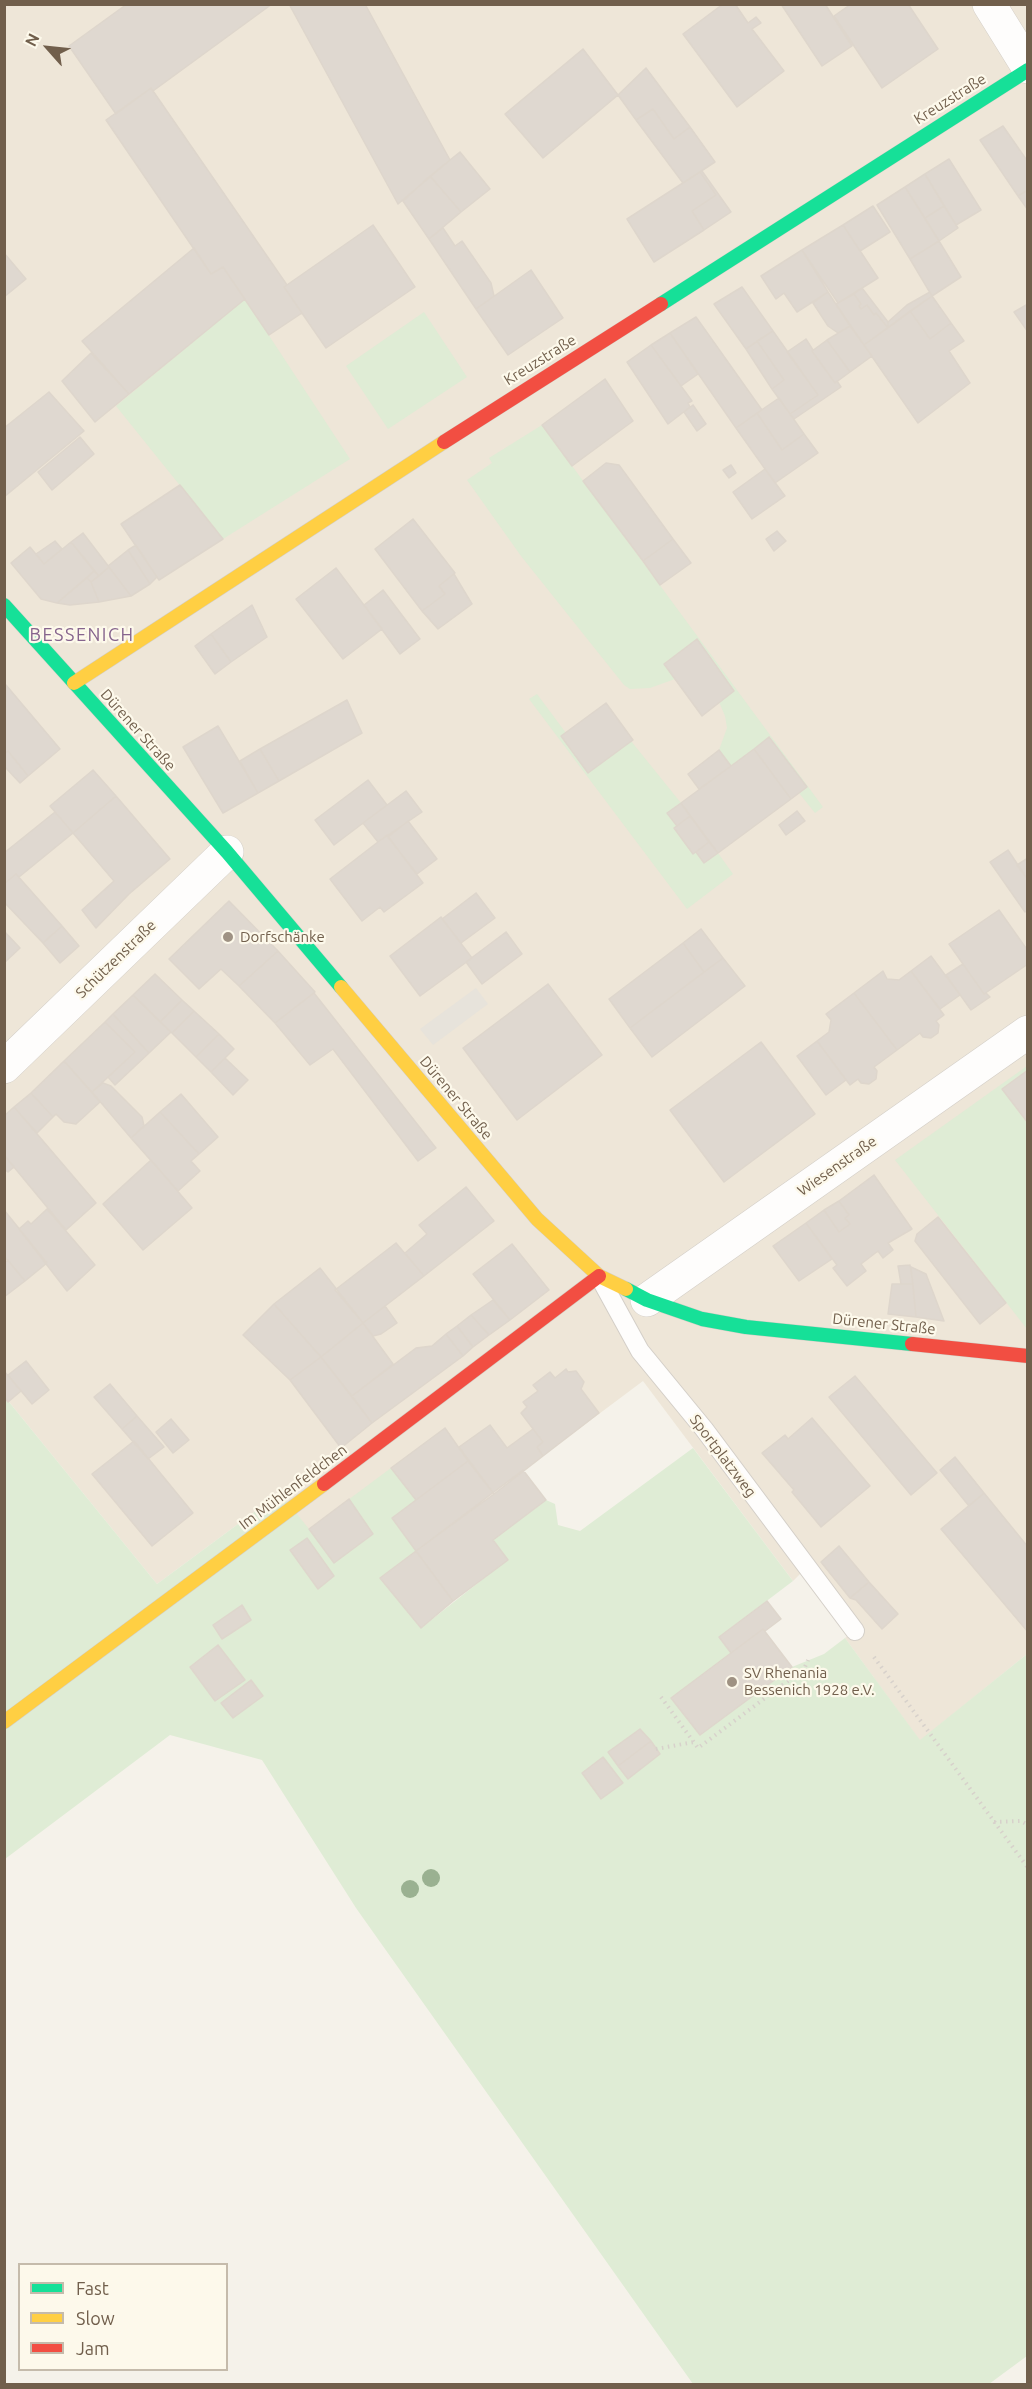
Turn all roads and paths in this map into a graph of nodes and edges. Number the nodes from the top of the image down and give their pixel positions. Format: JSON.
{"nodes":[{"id":1,"x":989,"y":4,"type":"edge"},
{"id":2,"x":1028,"y":68,"type":"edge"},
{"id":3,"x":4,"y":605,"type":"edge"},
{"id":4,"x":74,"y":683,"type":"junction"},
{"id":5,"x":227,"y":852,"type":"junction"},
{"id":6,"x":1028,"y":1032,"type":"edge"},
{"id":7,"x":4,"y":1067,"type":"edge"},
{"id":8,"x":599,"y":1276,"type":"junction"},
{"id":9,"x":647,"y":1300,"type":"junction"},
{"id":10,"x":1028,"y":1356,"type":"edge"},
{"id":11,"x":855,"y":1631,"type":"joint"},
{"id":12,"x":807,"y":1660,"type":"dead end"},
{"id":13,"x":661,"y":1697,"type":"dead end"},
{"id":14,"x":4,"y":1722,"type":"edge"},
{"id":15,"x":694,"y":1742,"type":"junction"},
{"id":16,"x":656,"y":1749,"type":"dead end"},
{"id":17,"x":993,"y":1822,"type":"junction"},
{"id":18,"x":1028,"y":1825,"type":"edge"},
{"id":19,"x":1028,"y":1868,"type":"edge"}],
"edges":[{"from":1,"to":2,"type":"street"},
{"from":2,"to":4,"type":"street","name":"Kreuzstraße"},
{"from":3,"to":4,"type":"street","name":"Dürener Straße"},
{"from":4,"to":5,"type":"street","name":"Dürener Straße"},
{"from":5,"to":7,"type":"street","name":"Schützenstraße"},
{"from":5,"to":8,"type":"street","name":"Dürener Straße"},
{"from":6,"to":9,"type":"street","name":"Wiesenstraße"},
{"from":8,"to":9,"type":"street","name":"Dürener Straße"},
{"from":8,"to":11,"type":"lane","name":"Sportplatzweg"},
{"from":8,"to":14,"type":"street","name":"Im Mühlenfeldchen"},
{"from":9,"to":10,"type":"street","name":"Dürener Straße"},
{"from":11,"to":17,"type":"path"},
{"from":12,"to":15,"type":"path"},
{"from":13,"to":15,"type":"path"},
{"from":15,"to":16,"type":"path"},
{"from":17,"to":18,"type":"path"},
{"from":17,"to":19,"type":"path"}]}
